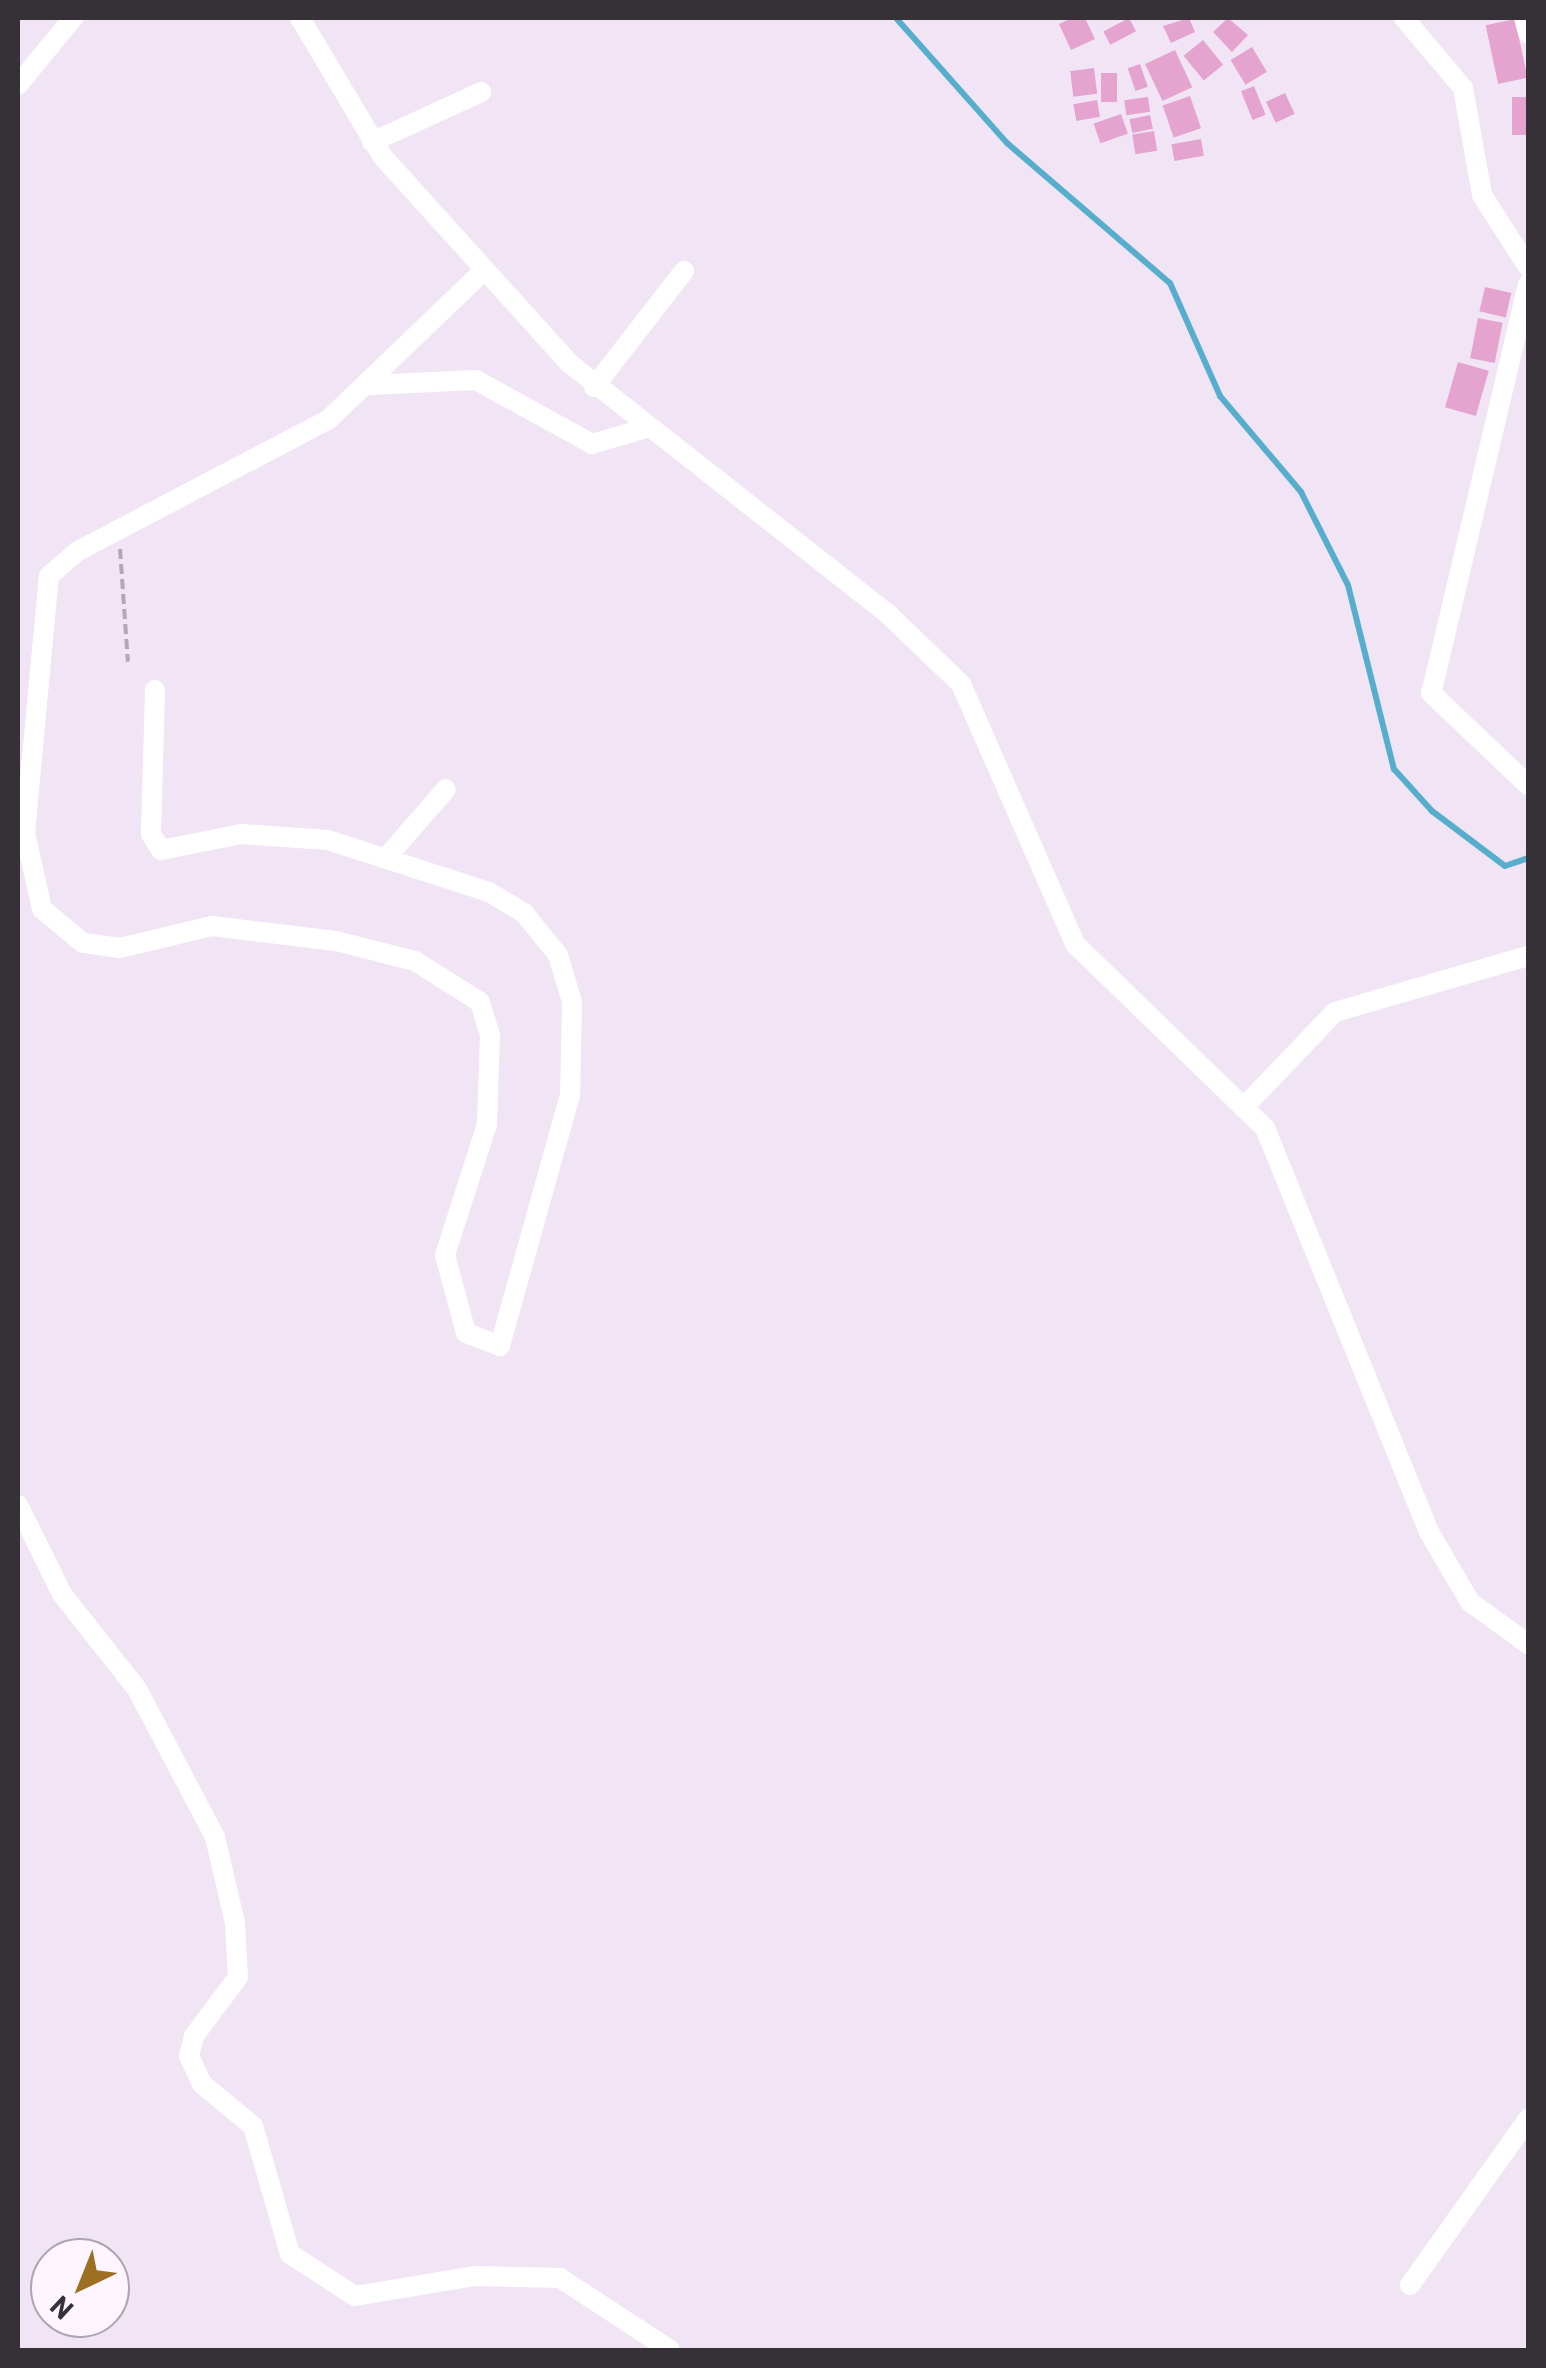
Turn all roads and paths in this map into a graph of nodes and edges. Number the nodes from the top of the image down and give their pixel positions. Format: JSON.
{"nodes":[{"id":1,"x":73,"y":18,"type":"edge"},
{"id":2,"x":300,"y":18,"type":"edge"},
{"id":3,"x":1404,"y":18,"type":"edge"},
{"id":4,"x":1524,"y":18,"type":"edge"},
{"id":5,"x":1528,"y":33,"type":"edge"},
{"id":6,"x":18,"y":84,"type":"edge"},
{"id":7,"x":481,"y":92,"type":"dead end"},
{"id":8,"x":372,"y":142,"type":"junction"},
{"id":9,"x":1528,"y":268,"type":"edge"},
{"id":10,"x":684,"y":271,"type":"dead end"},
{"id":11,"x":482,"y":273,"type":"junction"},
{"id":12,"x":1528,"y":284,"type":"edge"},
{"id":13,"x":368,"y":385,"type":"junction"},
{"id":14,"x":594,"y":388,"type":"junction"},
{"id":15,"x":646,"y":428,"type":"junction"},
{"id":16,"x":119,"y":529,"type":"junction"},
{"id":17,"x":128,"y":662,"type":"dead end"},
{"id":18,"x":156,"y":690,"type":"dead end"},
{"id":19,"x":1528,"y":785,"type":"edge"},
{"id":20,"x":446,"y":789,"type":"dead end"},
{"id":21,"x":386,"y":858,"type":"junction"},
{"id":22,"x":1528,"y":956,"type":"edge"},
{"id":23,"x":1246,"y":1104,"type":"junction"},
{"id":24,"x":18,"y":1504,"type":"edge"},
{"id":25,"x":1528,"y":1644,"type":"edge"},
{"id":26,"x":1528,"y":2119,"type":"edge"},
{"id":27,"x":1410,"y":2285,"type":"dead end"},
{"id":28,"x":670,"y":2350,"type":"edge"}],
"edges":[{"from":1,"to":6,"type":"street"},
{"from":2,"to":8,"type":"street"},
{"from":3,"to":9,"type":"street"},
{"from":4,"to":5,"type":"street"},
{"from":7,"to":8,"type":"street"},
{"from":8,"to":11,"type":"street"},
{"from":10,"to":14,"type":"street"},
{"from":11,"to":13,"type":"street"},
{"from":11,"to":14,"type":"street"},
{"from":12,"to":19,"type":"street"},
{"from":13,"to":15,"type":"street"},
{"from":13,"to":16,"type":"street"},
{"from":14,"to":15,"type":"street"},
{"from":15,"to":23,"type":"street"},
{"from":16,"to":17,"type":"path"},
{"from":16,"to":21,"type":"street"},
{"from":18,"to":21,"type":"street"},
{"from":20,"to":21,"type":"street"},
{"from":22,"to":23,"type":"street"},
{"from":23,"to":25,"type":"street"},
{"from":24,"to":28,"type":"street"},
{"from":26,"to":27,"type":"street"}]}
